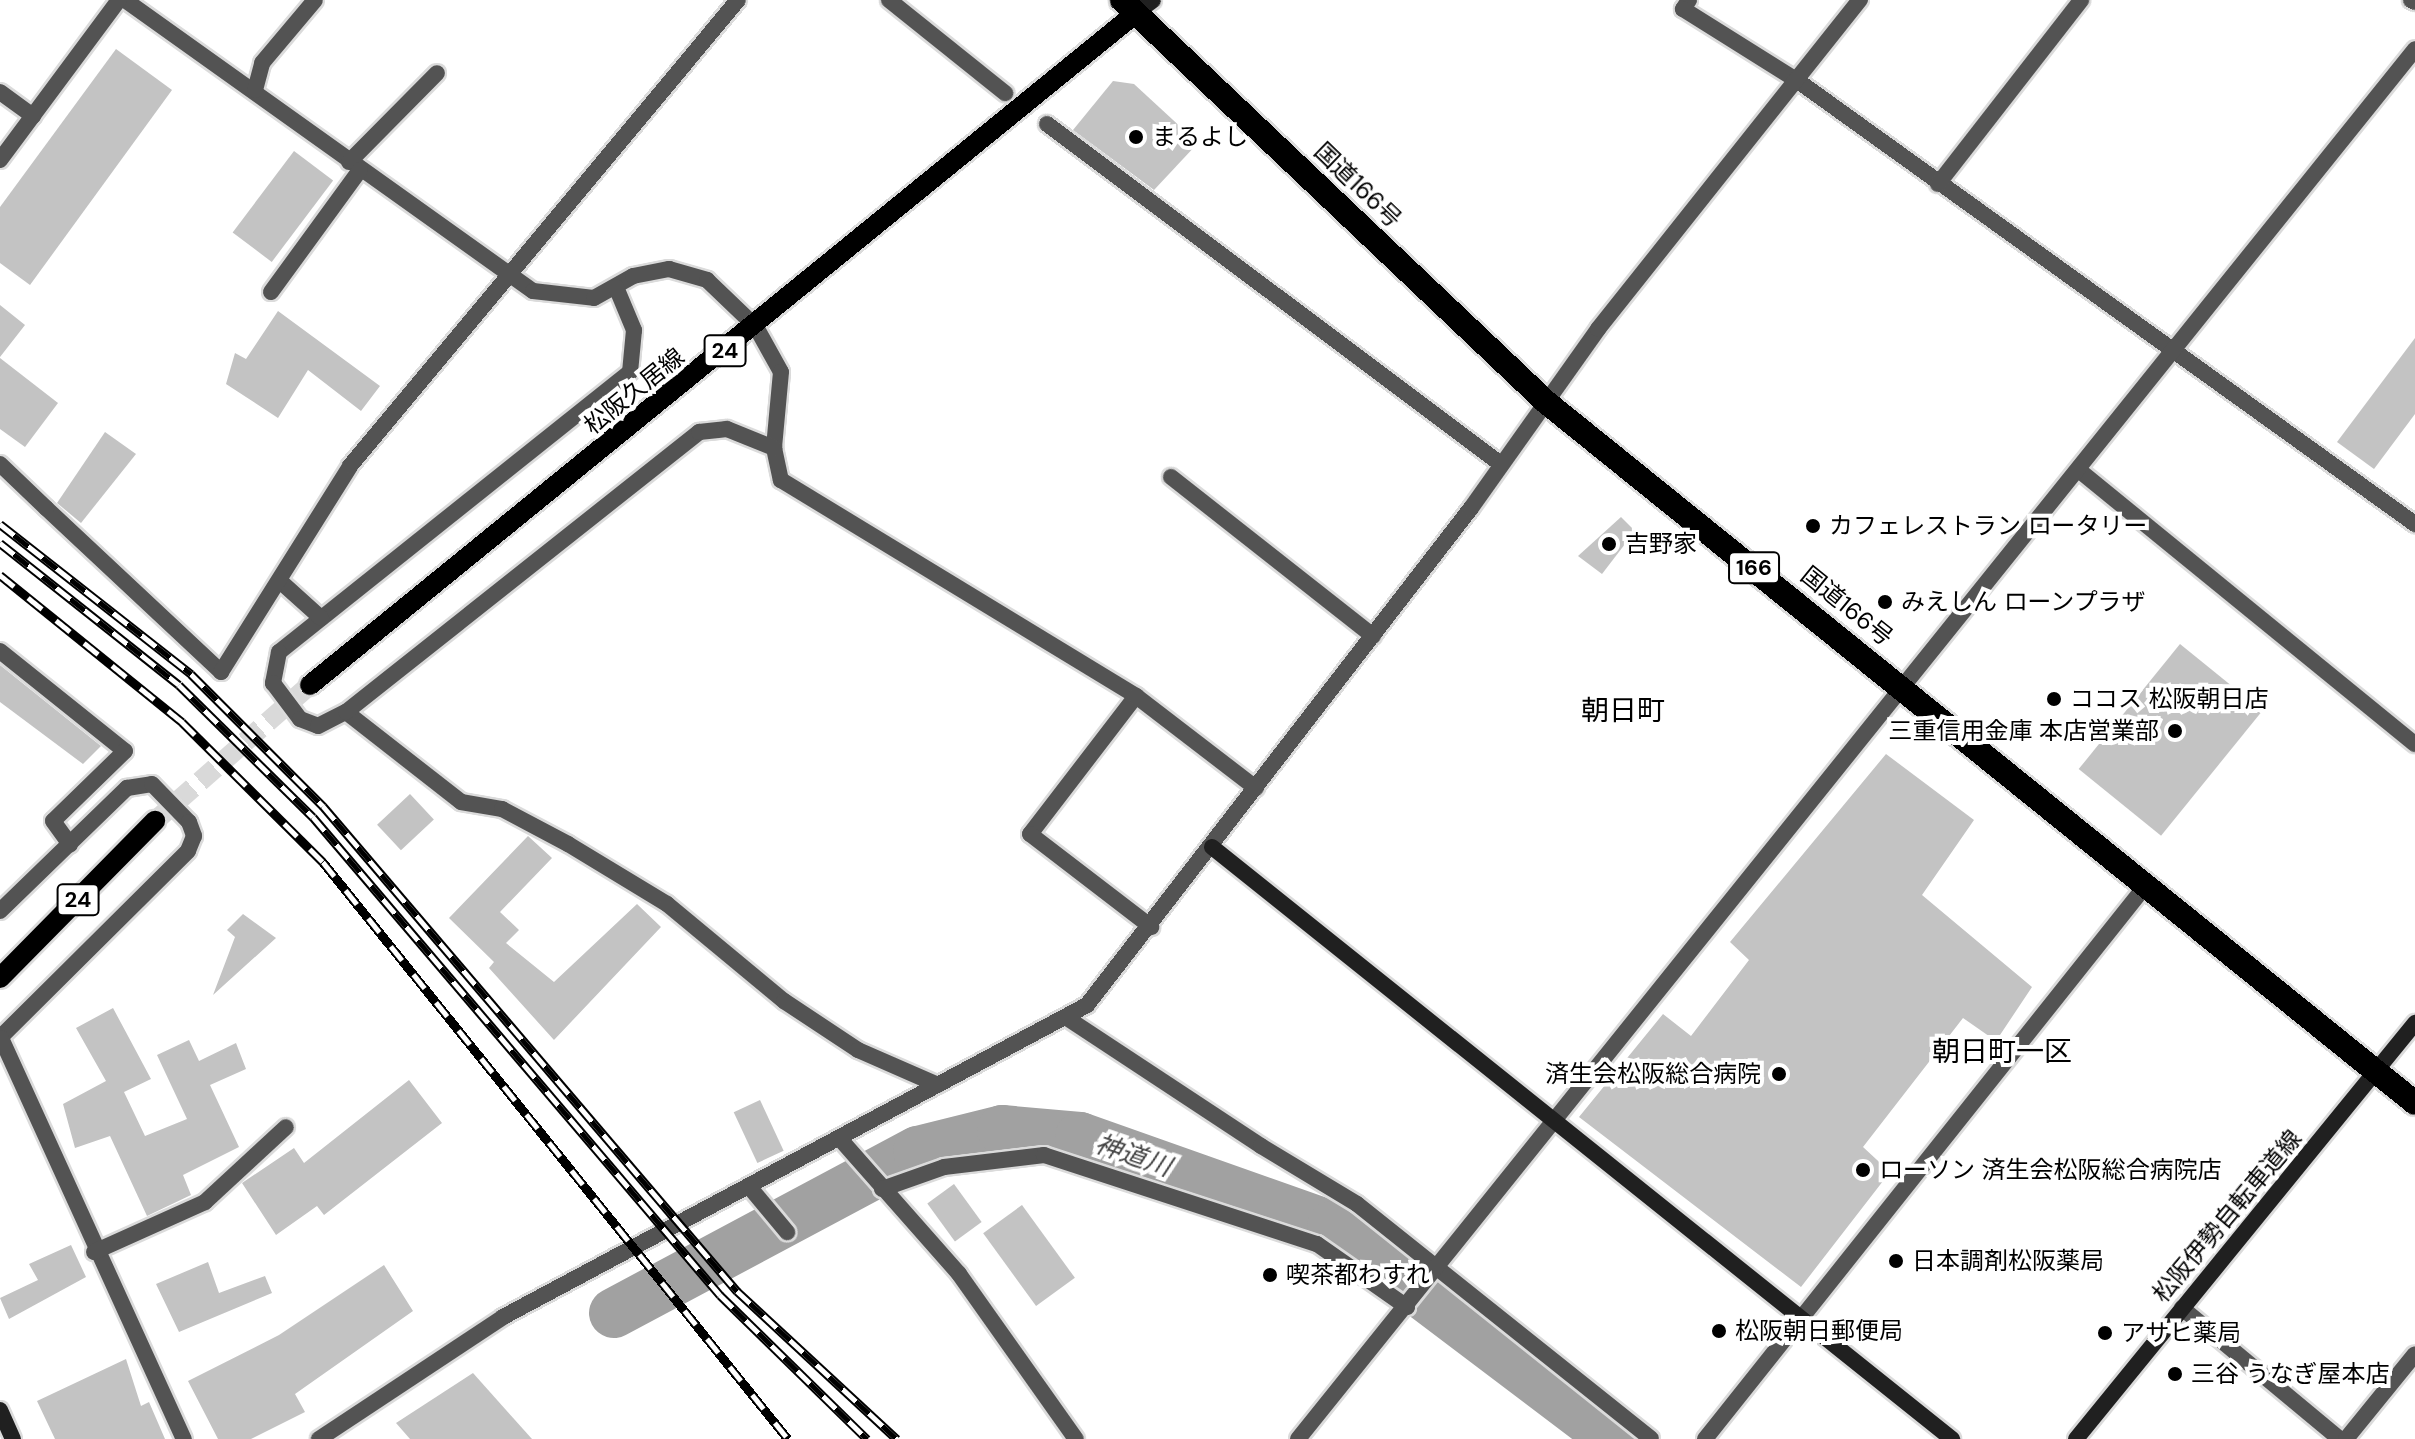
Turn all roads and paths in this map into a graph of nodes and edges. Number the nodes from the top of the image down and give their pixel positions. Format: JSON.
{"nodes":[{"id":1,"x":122,"y":0,"type":"edge"},
{"id":2,"x":315,"y":0,"type":"edge"},
{"id":3,"x":738,"y":0,"type":"edge"},
{"id":4,"x":889,"y":0,"type":"edge"},
{"id":5,"x":1689,"y":0,"type":"edge"},
{"id":6,"x":1860,"y":0,"type":"edge"},
{"id":7,"x":2081,"y":0,"type":"edge"},
{"id":8,"x":1137,"y":4,"type":"edge"},
{"id":9,"x":2415,"y":49,"type":"edge"},
{"id":10,"x":437,"y":73,"type":"dead end"},
{"id":11,"x":1798,"y":81,"type":"junction"},
{"id":12,"x":255,"y":90,"type":"junction"},
{"id":13,"x":0,"y":92,"type":"edge"},
{"id":14,"x":1005,"y":93,"type":"dead end"},
{"id":15,"x":33,"y":116,"type":"junction"},
{"id":16,"x":1047,"y":124,"type":"dead end"},
{"id":17,"x":0,"y":160,"type":"edge"},
{"id":18,"x":355,"y":166,"type":"junction"},
{"id":19,"x":1938,"y":184,"type":"junction"},
{"id":20,"x":512,"y":278,"type":"junction"},
{"id":21,"x":616,"y":287,"type":"junction"},
{"id":22,"x":271,"y":292,"type":"dead end"},
{"id":23,"x":756,"y":327,"type":"junction"},
{"id":24,"x":2174,"y":351,"type":"junction"},
{"id":25,"x":1546,"y":402,"type":"junction"},
{"id":26,"x":774,"y":448,"type":"junction"},
{"id":27,"x":1498,"y":462,"type":"junction"},
{"id":28,"x":0,"y":464,"type":"edge"},
{"id":29,"x":2080,"y":471,"type":"junction"},
{"id":30,"x":1171,"y":477,"type":"dead end"},
{"id":31,"x":2415,"y":524,"type":"edge"},
{"id":32,"x":281,"y":582,"type":"junction"},
{"id":33,"x":321,"y":618,"type":"junction"},
{"id":34,"x":1373,"y":636,"type":"junction"},
{"id":35,"x":0,"y":651,"type":"edge"},
{"id":36,"x":310,"y":685,"type":"tunnel mouth"},
{"id":37,"x":1903,"y":687,"type":"junction"},
{"id":38,"x":1136,"y":696,"type":"junction"},
{"id":39,"x":346,"y":712,"type":"junction"},
{"id":40,"x":2415,"y":744,"type":"edge"},
{"id":41,"x":1256,"y":788,"type":"junction"},
{"id":42,"x":155,"y":821,"type":"tunnel mouth"},
{"id":43,"x":70,"y":844,"type":"junction"},
{"id":44,"x":1212,"y":847,"type":"junction"},
{"id":45,"x":2147,"y":884,"type":"junction"},
{"id":46,"x":0,"y":911,"type":"edge"},
{"id":47,"x":1151,"y":927,"type":"junction"},
{"id":48,"x":0,"y":978,"type":"edge"},
{"id":49,"x":1067,"y":1018,"type":"junction"},
{"id":50,"x":2415,"y":1023,"type":"edge"},
{"id":51,"x":0,"y":1038,"type":"edge"},
{"id":52,"x":2377,"y":1072,"type":"junction"},
{"id":53,"x":938,"y":1085,"type":"junction"},
{"id":54,"x":2415,"y":1103,"type":"edge"},
{"id":55,"x":1553,"y":1126,"type":"junction"},
{"id":56,"x":286,"y":1127,"type":"dead end"},
{"id":57,"x":841,"y":1140,"type":"junction"},
{"id":58,"x":882,"y":1189,"type":"junction"},
{"id":59,"x":752,"y":1190,"type":"junction"},
{"id":60,"x":787,"y":1232,"type":"dead end"},
{"id":61,"x":94,"y":1252,"type":"junction"},
{"id":62,"x":1435,"y":1271,"type":"junction"},
{"id":63,"x":1410,"y":1302,"type":"junction"},
{"id":64,"x":2182,"y":1308,"type":"junction"},
{"id":65,"x":1804,"y":1319,"type":"junction"},
{"id":66,"x":2415,"y":1354,"type":"edge"},
{"id":67,"x":0,"y":1410,"type":"edge"},
{"id":68,"x":1074,"y":1437,"type":"edge"},
{"id":69,"x":13,"y":1439,"type":"edge"},
{"id":70,"x":184,"y":1439,"type":"edge"},
{"id":71,"x":319,"y":1439,"type":"edge"},
{"id":72,"x":1298,"y":1439,"type":"edge"},
{"id":73,"x":1651,"y":1439,"type":"edge"},
{"id":74,"x":1705,"y":1439,"type":"edge"},
{"id":75,"x":1952,"y":1439,"type":"edge"},
{"id":76,"x":2076,"y":1439,"type":"edge"},
{"id":77,"x":2343,"y":1439,"type":"edge"}],
"edges":[{"from":1,"to":12,"type":"street"},
{"from":1,"to":15,"type":"street"},
{"from":2,"to":12,"type":"street"},
{"from":3,"to":20,"type":"street"},
{"from":4,"to":14,"type":"street"},
{"from":5,"to":11,"type":"street"},
{"from":6,"to":11,"type":"street"},
{"from":7,"to":19,"type":"street"},
{"from":8,"to":23,"type":"main road","name":"松阪久居線","number":"24"},
{"from":8,"to":25,"type":"highway","name":"国道166号","number":"166"},
{"from":9,"to":24,"type":"street"},
{"from":10,"to":18,"type":"street"},
{"from":11,"to":19,"type":"street"},
{"from":11,"to":25,"type":"street"},
{"from":12,"to":18,"type":"street"},
{"from":13,"to":15,"type":"street"},
{"from":15,"to":17,"type":"street"},
{"from":16,"to":27,"type":"street"},
{"from":18,"to":20,"type":"street"},
{"from":18,"to":22,"type":"street"},
{"from":19,"to":24,"type":"street"},
{"from":20,"to":21,"type":"street"},
{"from":20,"to":32,"type":"street"},
{"from":21,"to":23,"type":"street"},
{"from":21,"to":33,"type":"street"},
{"from":23,"to":26,"type":"street"},
{"from":23,"to":36,"type":"main road","name":"松阪久居線","number":"24"},
{"from":24,"to":29,"type":"street"},
{"from":24,"to":31,"type":"street"},
{"from":25,"to":27,"type":"street"},
{"from":25,"to":37,"type":"highway","name":"国道166号","number":"166"},
{"from":26,"to":38,"type":"street"},
{"from":26,"to":39,"type":"street"},
{"from":27,"to":34,"type":"street"},
{"from":28,"to":32,"type":"street"},
{"from":29,"to":37,"type":"street"},
{"from":29,"to":40,"type":"street"},
{"from":30,"to":34,"type":"street"},
{"from":32,"to":33,"type":"street"},
{"from":33,"to":39,"type":"street"},
{"from":34,"to":41,"type":"street"},
{"from":35,"to":43,"type":"street"},
{"from":37,"to":45,"type":"highway","name":"国道166号","number":"166"},
{"from":37,"to":55,"type":"street"},
{"from":38,"to":41,"type":"street"},
{"from":38,"to":47,"type":"street"},
{"from":39,"to":53,"type":"street"},
{"from":41,"to":44,"type":"street"},
{"from":42,"to":48,"type":"main road","number":"24"},
{"from":43,"to":46,"type":"street"},
{"from":43,"to":51,"type":"street"},
{"from":44,"to":47,"type":"street"},
{"from":44,"to":55,"type":"street"},
{"from":45,"to":52,"type":"highway","name":"国道166号","number":"166"},
{"from":45,"to":65,"type":"street"},
{"from":47,"to":49,"type":"street"},
{"from":49,"to":53,"type":"street"},
{"from":49,"to":62,"type":"street"},
{"from":50,"to":52,"type":"street","name":"松阪伊勢自転車道線"},
{"from":51,"to":61,"type":"street"},
{"from":52,"to":54,"type":"highway","name":"国道166号","number":"166"},
{"from":52,"to":64,"type":"street","name":"松阪伊勢自転車道線"},
{"from":53,"to":57,"type":"street"},
{"from":55,"to":62,"type":"street"},
{"from":55,"to":65,"type":"street"},
{"from":56,"to":61,"type":"street"},
{"from":57,"to":58,"type":"street"},
{"from":57,"to":59,"type":"street"},
{"from":58,"to":63,"type":"street"},
{"from":58,"to":68,"type":"street"},
{"from":59,"to":60,"type":"street"},
{"from":59,"to":71,"type":"street"},
{"from":61,"to":70,"type":"street"},
{"from":62,"to":63,"type":"street"},
{"from":62,"to":73,"type":"street"},
{"from":63,"to":72,"type":"street"},
{"from":64,"to":76,"type":"street","name":"松阪伊勢自転車道線"},
{"from":64,"to":77,"type":"street"},
{"from":65,"to":74,"type":"street"},
{"from":65,"to":75,"type":"street"},
{"from":66,"to":77,"type":"street"},
{"from":67,"to":69,"type":"street"}]}
